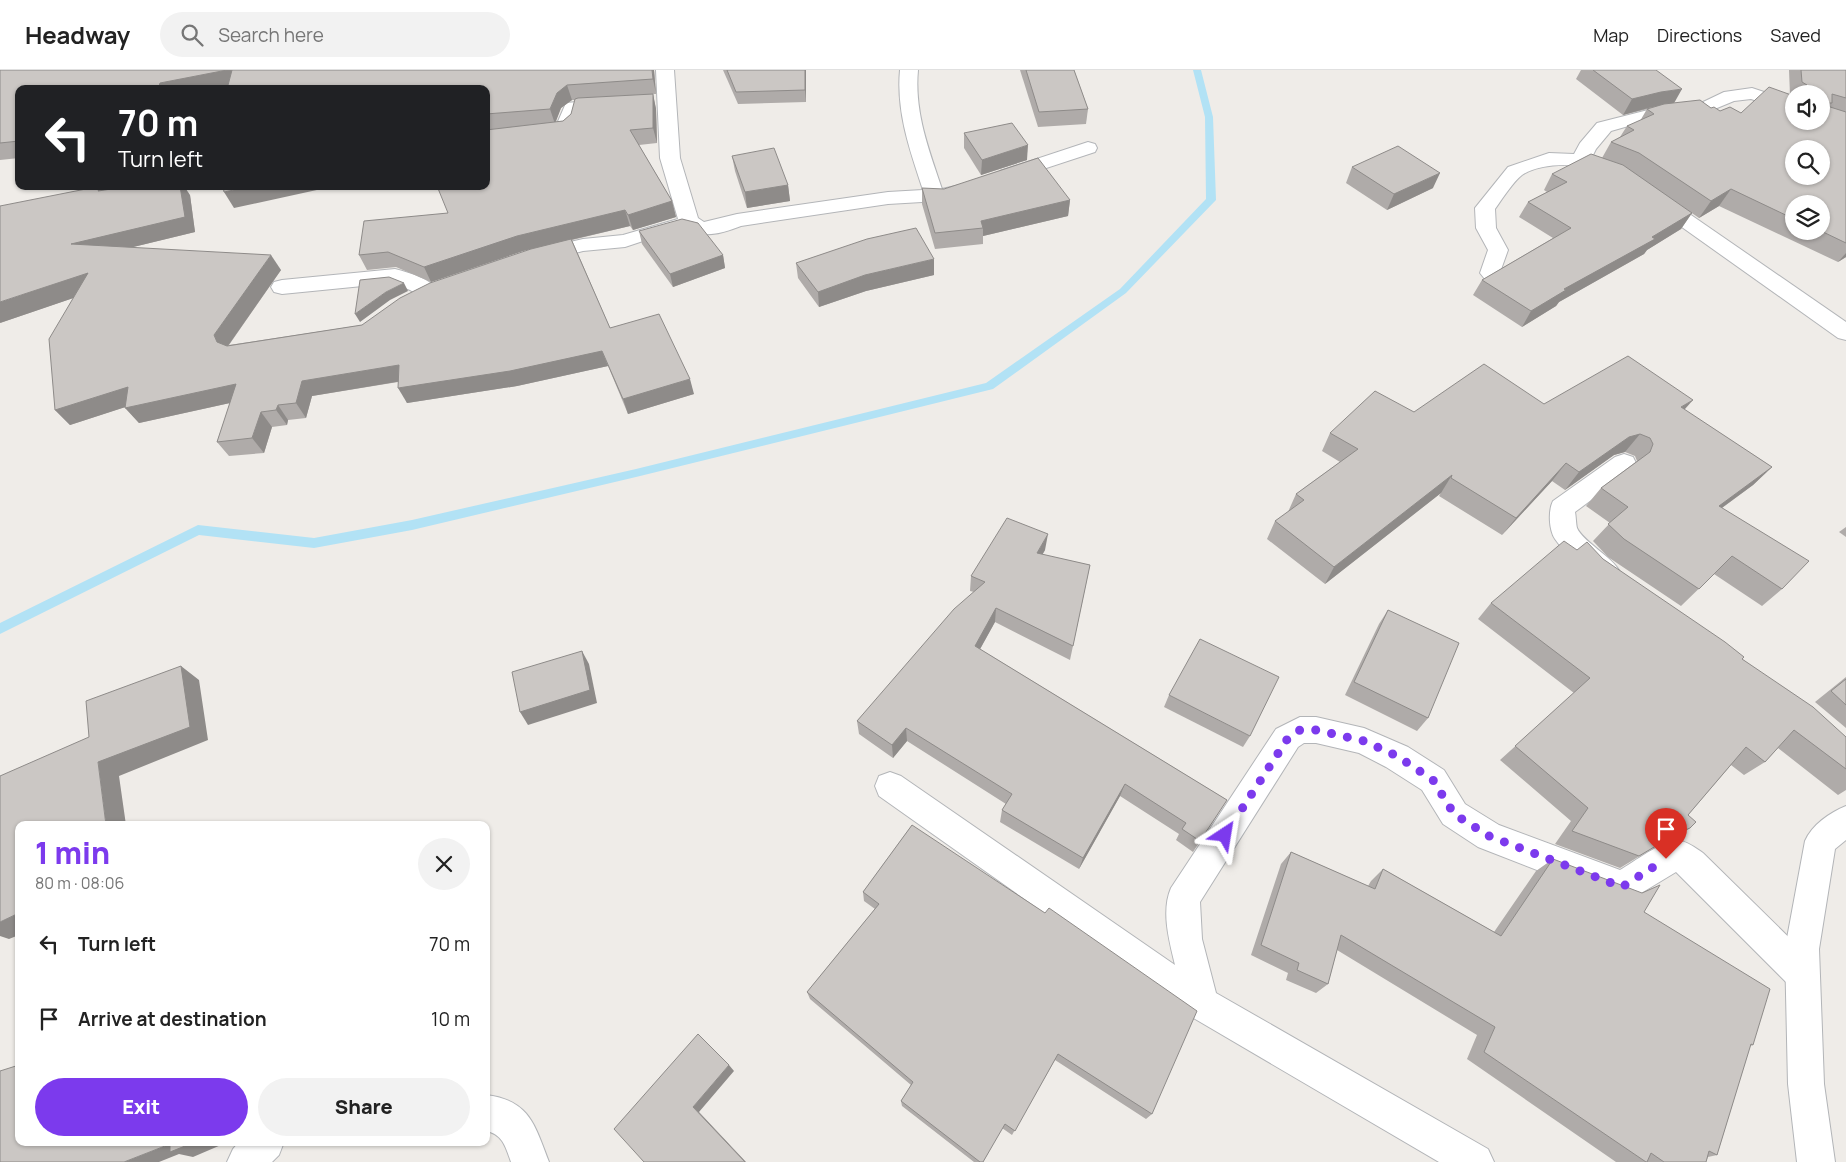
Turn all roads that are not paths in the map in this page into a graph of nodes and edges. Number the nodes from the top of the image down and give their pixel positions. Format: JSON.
{"nodes":[{"id":1,"x":665,"y":70,"type":"edge"},
{"id":2,"x":909,"y":70,"type":"edge"},
{"id":3,"x":627,"y":103,"type":"edge"},
{"id":4,"x":1785,"y":105,"type":"edge"},
{"id":5,"x":490,"y":138,"type":"edge"},
{"id":6,"x":1088,"y":148,"type":"dead end"},
{"id":7,"x":1581,"y":160,"type":"junction"},
{"id":8,"x":935,"y":196,"type":"junction"},
{"id":9,"x":689,"y":221,"type":"junction"},
{"id":10,"x":521,"y":261,"type":"edge"},
{"id":11,"x":1491,"y":273,"type":"edge"},
{"id":12,"x":282,"y":287,"type":"dead end"},
{"id":13,"x":407,"y":303,"type":"edge"},
{"id":14,"x":1846,"y":334,"type":"edge"},
{"id":15,"x":1624,"y":463,"type":"edge"},
{"id":16,"x":1631,"y":588,"type":"edge"},
{"id":17,"x":890,"y":786,"type":"dead end"},
{"id":18,"x":1846,"y":821,"type":"edge"},
{"id":19,"x":1802,"y":974,"type":"junction"},
{"id":20,"x":1202,"y":1004,"type":"junction"},
{"id":21,"x":490,"y":1113,"type":"edge"},
{"id":22,"x":262,"y":1146,"type":"edge"},
{"id":23,"x":246,"y":1162,"type":"edge"},
{"id":24,"x":530,"y":1162,"type":"edge"},
{"id":25,"x":1475,"y":1162,"type":"edge"},
{"id":26,"x":1816,"y":1162,"type":"edge"}],
"edges":[{"from":1,"to":9,"type":"street"},
{"from":2,"to":8,"type":"street"},
{"from":3,"to":5,"type":"street"},
{"from":4,"to":7,"type":"street"},
{"from":6,"to":8,"type":"street"},
{"from":7,"to":11,"type":"street"},
{"from":7,"to":14,"type":"street"},
{"from":8,"to":9,"type":"street"},
{"from":9,"to":10,"type":"street"},
{"from":12,"to":13,"type":"street"},
{"from":15,"to":16,"type":"street"},
{"from":17,"to":20,"type":"street"},
{"from":18,"to":19,"type":"street"},
{"from":19,"to":20,"type":"street"},
{"from":19,"to":26,"type":"street"},
{"from":20,"to":25,"type":"street"},
{"from":21,"to":24,"type":"street"},
{"from":22,"to":23,"type":"street"}]}
